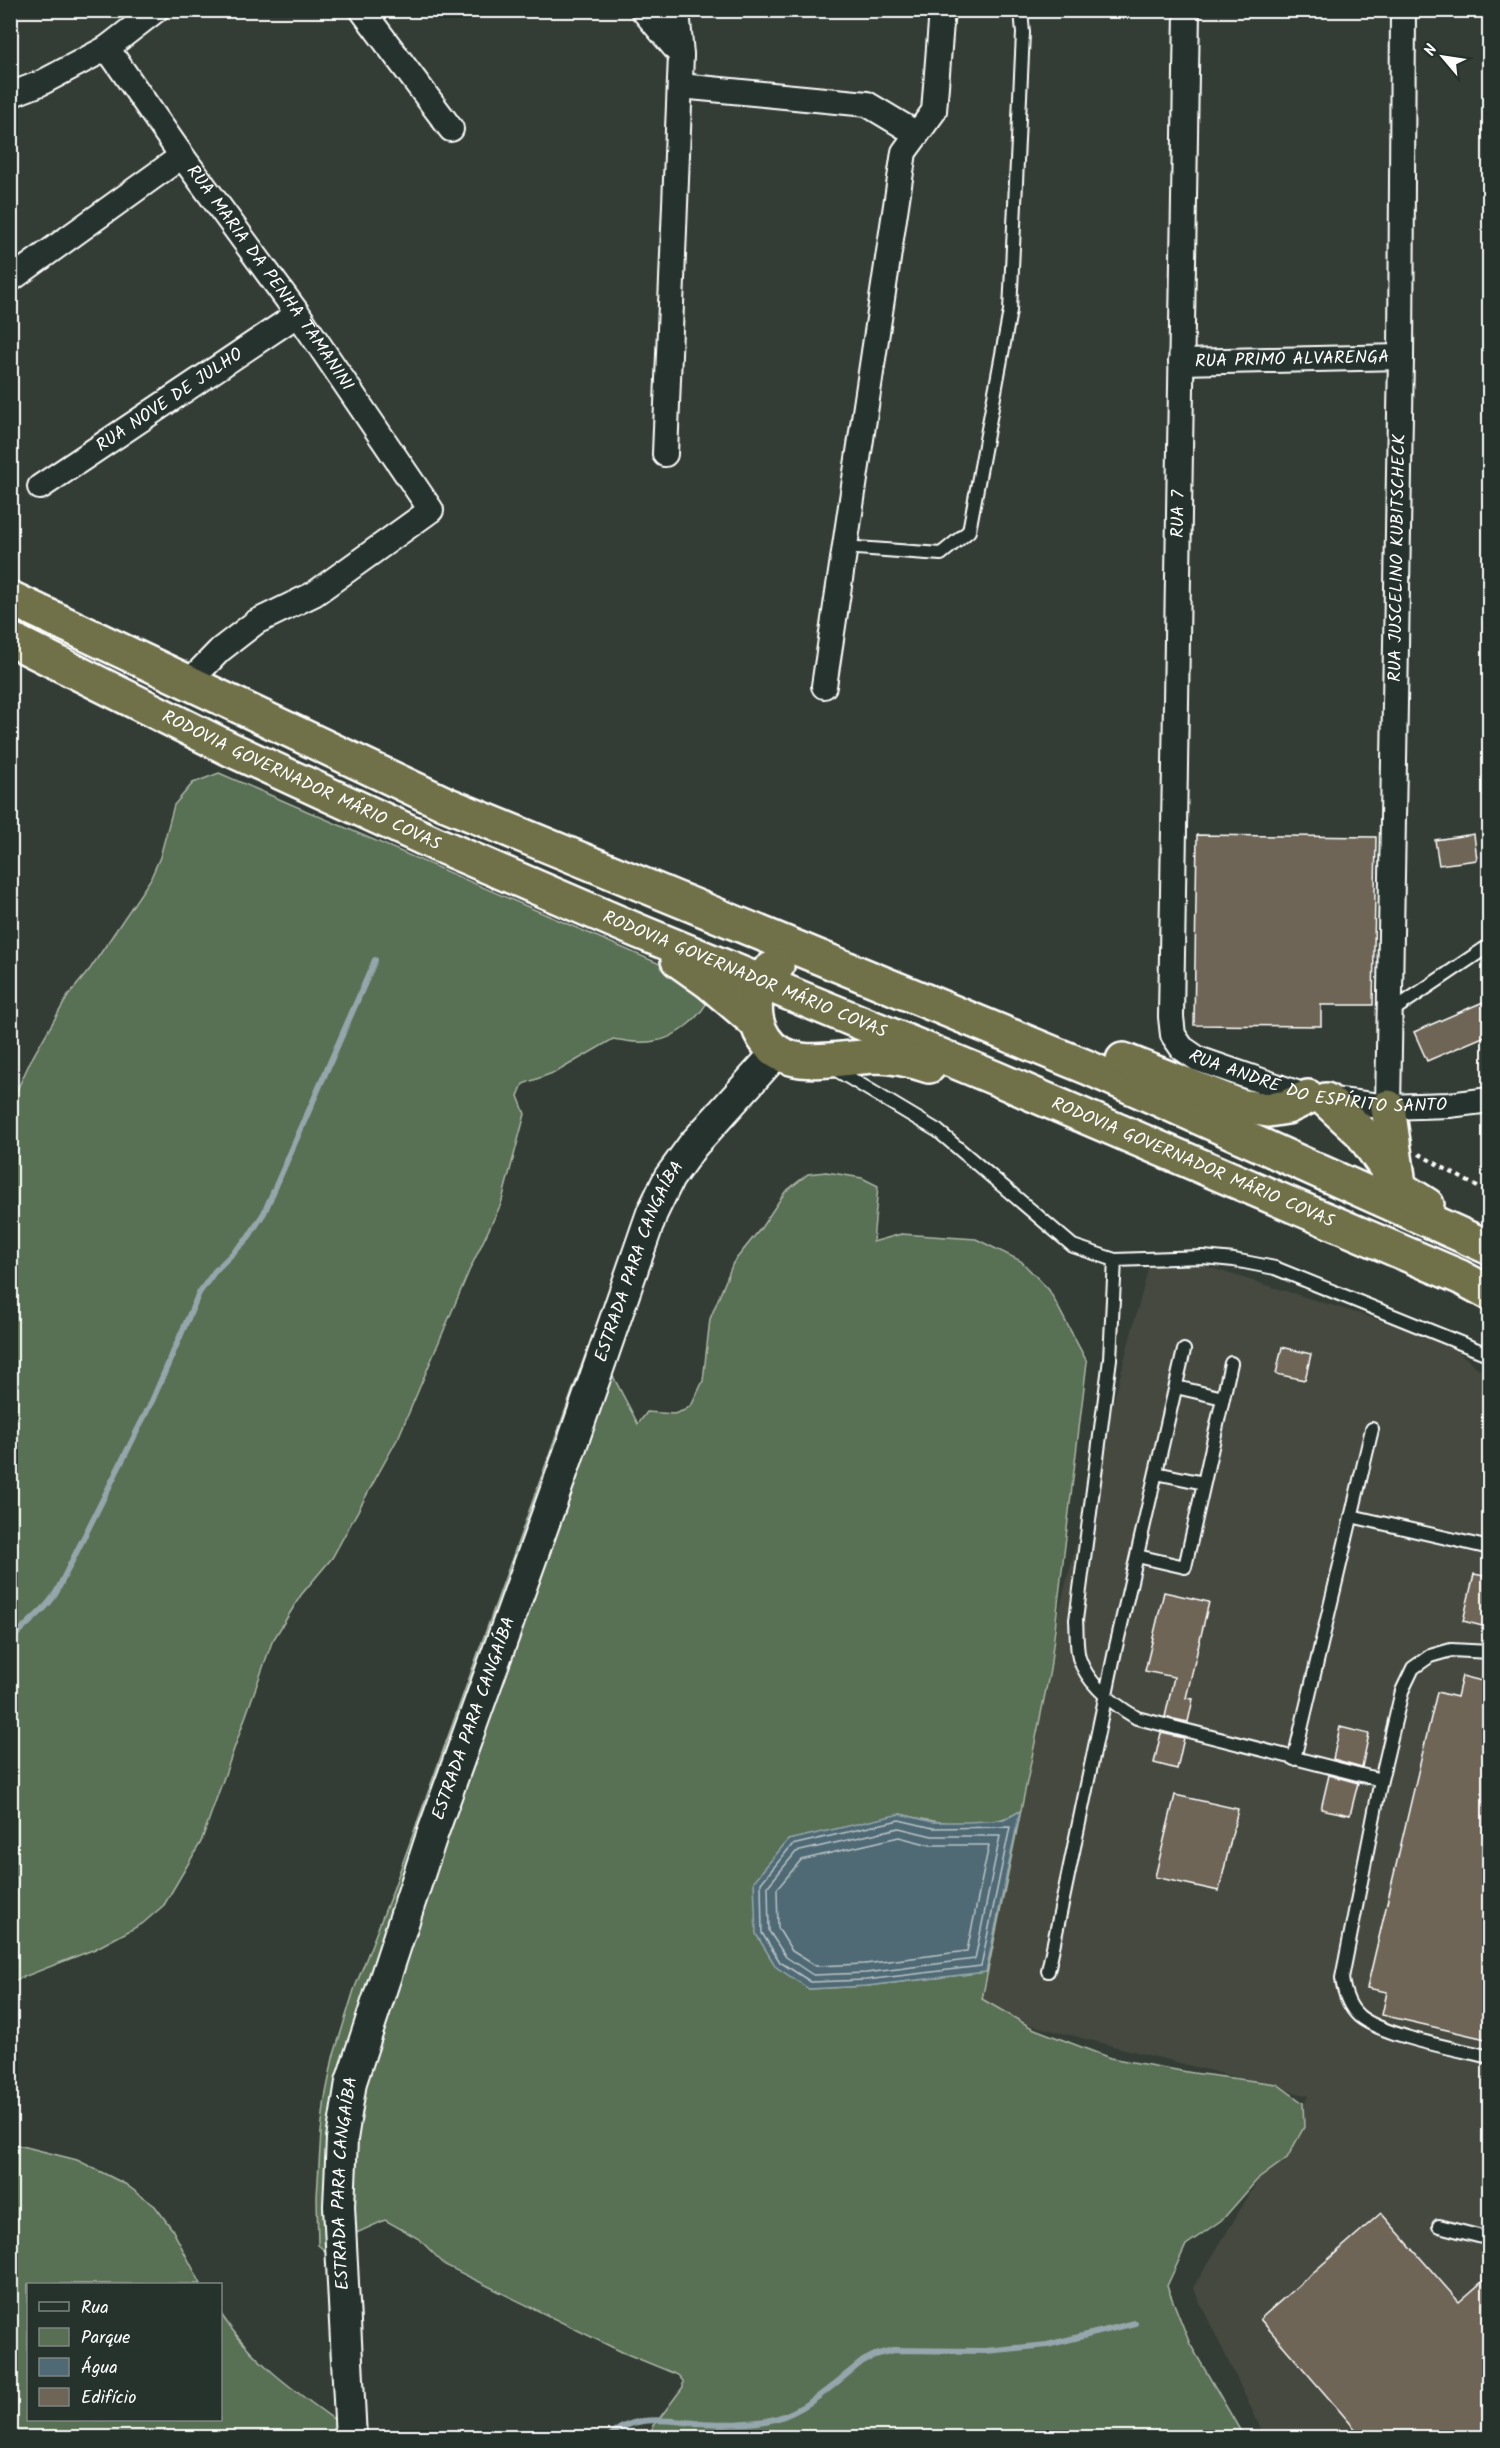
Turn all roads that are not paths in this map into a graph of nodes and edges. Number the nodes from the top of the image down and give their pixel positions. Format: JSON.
{"nodes":[{"id":1,"x":156,"y":10,"type":"edge"},
{"id":2,"x":362,"y":10,"type":"edge"},
{"id":3,"x":643,"y":10,"type":"edge"},
{"id":4,"x":677,"y":10,"type":"edge"},
{"id":5,"x":942,"y":10,"type":"edge"},
{"id":6,"x":1021,"y":10,"type":"edge"},
{"id":7,"x":1188,"y":10,"type":"edge"},
{"id":8,"x":1403,"y":10,"type":"edge"},
{"id":9,"x":107,"y":48,"type":"junction"},
{"id":10,"x":681,"y":55,"type":"junction"},
{"id":11,"x":680,"y":86,"type":"junction"},
{"id":12,"x":10,"y":95,"type":"edge"},
{"id":13,"x":451,"y":129,"type":"dead end"},
{"id":14,"x":917,"y":134,"type":"junction"},
{"id":15,"x":182,"y":156,"type":"junction"},
{"id":16,"x":10,"y":280,"type":"edge"},
{"id":17,"x":298,"y":314,"type":"junction"},
{"id":18,"x":1401,"y":357,"type":"junction"},
{"id":19,"x":1182,"y":362,"type":"junction"},
{"id":20,"x":665,"y":454,"type":"dead end"},
{"id":21,"x":40,"y":487,"type":"dead end"},
{"id":22,"x":843,"y":547,"type":"junction"},
{"id":23,"x":10,"y":598,"type":"edge"},
{"id":24,"x":10,"y":639,"type":"edge"},
{"id":25,"x":188,"y":683,"type":"junction"},
{"id":26,"x":824,"y":686,"type":"dead end"},
{"id":27,"x":638,"y":931,"type":"junction"},
{"id":28,"x":1490,"y":945,"type":"edge"},
{"id":29,"x":873,"y":979,"type":"junction"},
{"id":30,"x":760,"y":980,"type":"junction"},
{"id":31,"x":1389,"y":1013,"type":"junction"},
{"id":32,"x":1171,"y":1017,"type":"joint"},
{"id":33,"x":756,"y":1023,"type":"junction"},
{"id":34,"x":996,"y":1030,"type":"junction"},
{"id":35,"x":776,"y":1053,"type":"junction"},
{"id":36,"x":819,"y":1060,"type":"junction"},
{"id":37,"x":1317,"y":1098,"type":"junction"},
{"id":38,"x":1490,"y":1100,"type":"edge"},
{"id":39,"x":1388,"y":1107,"type":"junction"},
{"id":40,"x":1400,"y":1188,"type":"junction"},
{"id":41,"x":1272,"y":1197,"type":"junction"},
{"id":42,"x":1478,"y":1242,"type":"edge"},
{"id":43,"x":1115,"y":1260,"type":"junction"},
{"id":44,"x":1490,"y":1293,"type":"edge"},
{"id":45,"x":1184,"y":1350,"type":"dead end"},
{"id":46,"x":1490,"y":1355,"type":"edge"},
{"id":47,"x":1231,"y":1363,"type":"dead end"},
{"id":48,"x":1176,"y":1387,"type":"junction"},
{"id":49,"x":1223,"y":1398,"type":"junction"},
{"id":50,"x":1372,"y":1429,"type":"dead end"},
{"id":51,"x":1156,"y":1473,"type":"junction"},
{"id":52,"x":1204,"y":1483,"type":"junction"},
{"id":53,"x":1351,"y":1516,"type":"junction"},
{"id":54,"x":1490,"y":1548,"type":"edge"},
{"id":55,"x":1137,"y":1556,"type":"junction"},
{"id":56,"x":1490,"y":1652,"type":"edge"},
{"id":57,"x":1106,"y":1696,"type":"junction"},
{"id":58,"x":1294,"y":1759,"type":"junction"},
{"id":59,"x":1381,"y":1780,"type":"junction"},
{"id":60,"x":1048,"y":1971,"type":"dead end"},
{"id":61,"x":1490,"y":2057,"type":"edge"},
{"id":62,"x":1439,"y":2226,"type":"dead end"},
{"id":63,"x":1490,"y":2239,"type":"edge"},
{"id":64,"x":351,"y":2438,"type":"edge"}],
"edges":[{"from":1,"to":9,"type":"street"},
{"from":2,"to":13,"type":"street"},
{"from":3,"to":10,"type":"street"},
{"from":4,"to":10,"type":"street"},
{"from":5,"to":14,"type":"street"},
{"from":6,"to":22,"type":"lane"},
{"from":7,"to":19,"type":"street","name":"RUA 7"},
{"from":8,"to":18,"type":"street","name":"RUA JUSCELINO KUBITSCHECK"},
{"from":9,"to":12,"type":"street"},
{"from":9,"to":15,"type":"street","name":"RUA MARIA DA PENHA TAMANINI"},
{"from":10,"to":11,"type":"street"},
{"from":11,"to":14,"type":"street"},
{"from":11,"to":20,"type":"street"},
{"from":14,"to":22,"type":"street"},
{"from":15,"to":16,"type":"street"},
{"from":15,"to":17,"type":"street","name":"RUA MARIA DA PENHA TAMANINI"},
{"from":17,"to":21,"type":"street","name":"RUA NOVE DE JULHO"},
{"from":17,"to":25,"type":"street","name":"RUA MARIA DA PENHA TAMANINI"},
{"from":18,"to":19,"type":"street","name":"RUA PRIMO ALVARENGA"},
{"from":18,"to":31,"type":"street","name":"RUA JUSCELINO KUBITSCHECK"},
{"from":19,"to":32,"type":"street","name":"RUA 7"},
{"from":22,"to":26,"type":"street"},
{"from":23,"to":25,"type":"highway"},
{"from":24,"to":27,"type":"highway","name":"RODOVIA GOVERNADOR MÁRIO COVAS"},
{"from":25,"to":29,"type":"highway"},
{"from":27,"to":30,"type":"highway","name":"RODOVIA GOVERNADOR MÁRIO COVAS"},
{"from":27,"to":33,"type":"highway"},
{"from":28,"to":31,"type":"lane"},
{"from":29,"to":34,"type":"highway"},
{"from":29,"to":37,"type":"highway"},
{"from":30,"to":33,"type":"highway"},
{"from":30,"to":34,"type":"highway"},
{"from":30,"to":41,"type":"highway","name":"RODOVIA GOVERNADOR MÁRIO COVAS"},
{"from":31,"to":39,"type":"street","name":"RUA JUSCELINO KUBITSCHECK"},
{"from":32,"to":37,"type":"street","name":"RUA ANDRÉ DO ESPÍRITO SANTO"},
{"from":33,"to":35,"type":"highway"},
{"from":34,"to":42,"type":"highway"},
{"from":35,"to":36,"type":"highway"},
{"from":35,"to":64,"type":"street","name":"ESTRADA PARA CANGAÍBA"},
{"from":36,"to":41,"type":"highway"},
{"from":36,"to":43,"type":"lane"},
{"from":37,"to":39,"type":"street","name":"RUA ANDRÉ DO ESPÍRITO SANTO"},
{"from":37,"to":40,"type":"highway"},
{"from":38,"to":39,"type":"street","name":"RUA ANDRÉ DO ESPÍRITO SANTO"},
{"from":39,"to":40,"type":"highway"},
{"from":40,"to":42,"type":"highway"},
{"from":41,"to":44,"type":"highway","name":"RODOVIA GOVERNADOR MÁRIO COVAS"},
{"from":43,"to":46,"type":"lane"},
{"from":43,"to":57,"type":"lane"},
{"from":45,"to":48,"type":"lane"},
{"from":47,"to":49,"type":"lane"},
{"from":48,"to":49,"type":"lane"},
{"from":48,"to":51,"type":"lane"},
{"from":49,"to":52,"type":"lane"},
{"from":50,"to":53,"type":"lane"},
{"from":51,"to":52,"type":"lane"},
{"from":51,"to":55,"type":"lane"},
{"from":52,"to":55,"type":"lane"},
{"from":53,"to":54,"type":"lane"},
{"from":53,"to":58,"type":"lane"},
{"from":55,"to":57,"type":"lane"},
{"from":56,"to":59,"type":"lane"},
{"from":57,"to":58,"type":"lane"},
{"from":57,"to":60,"type":"lane"},
{"from":58,"to":59,"type":"lane"},
{"from":59,"to":61,"type":"lane"},
{"from":62,"to":63,"type":"lane"}]}
